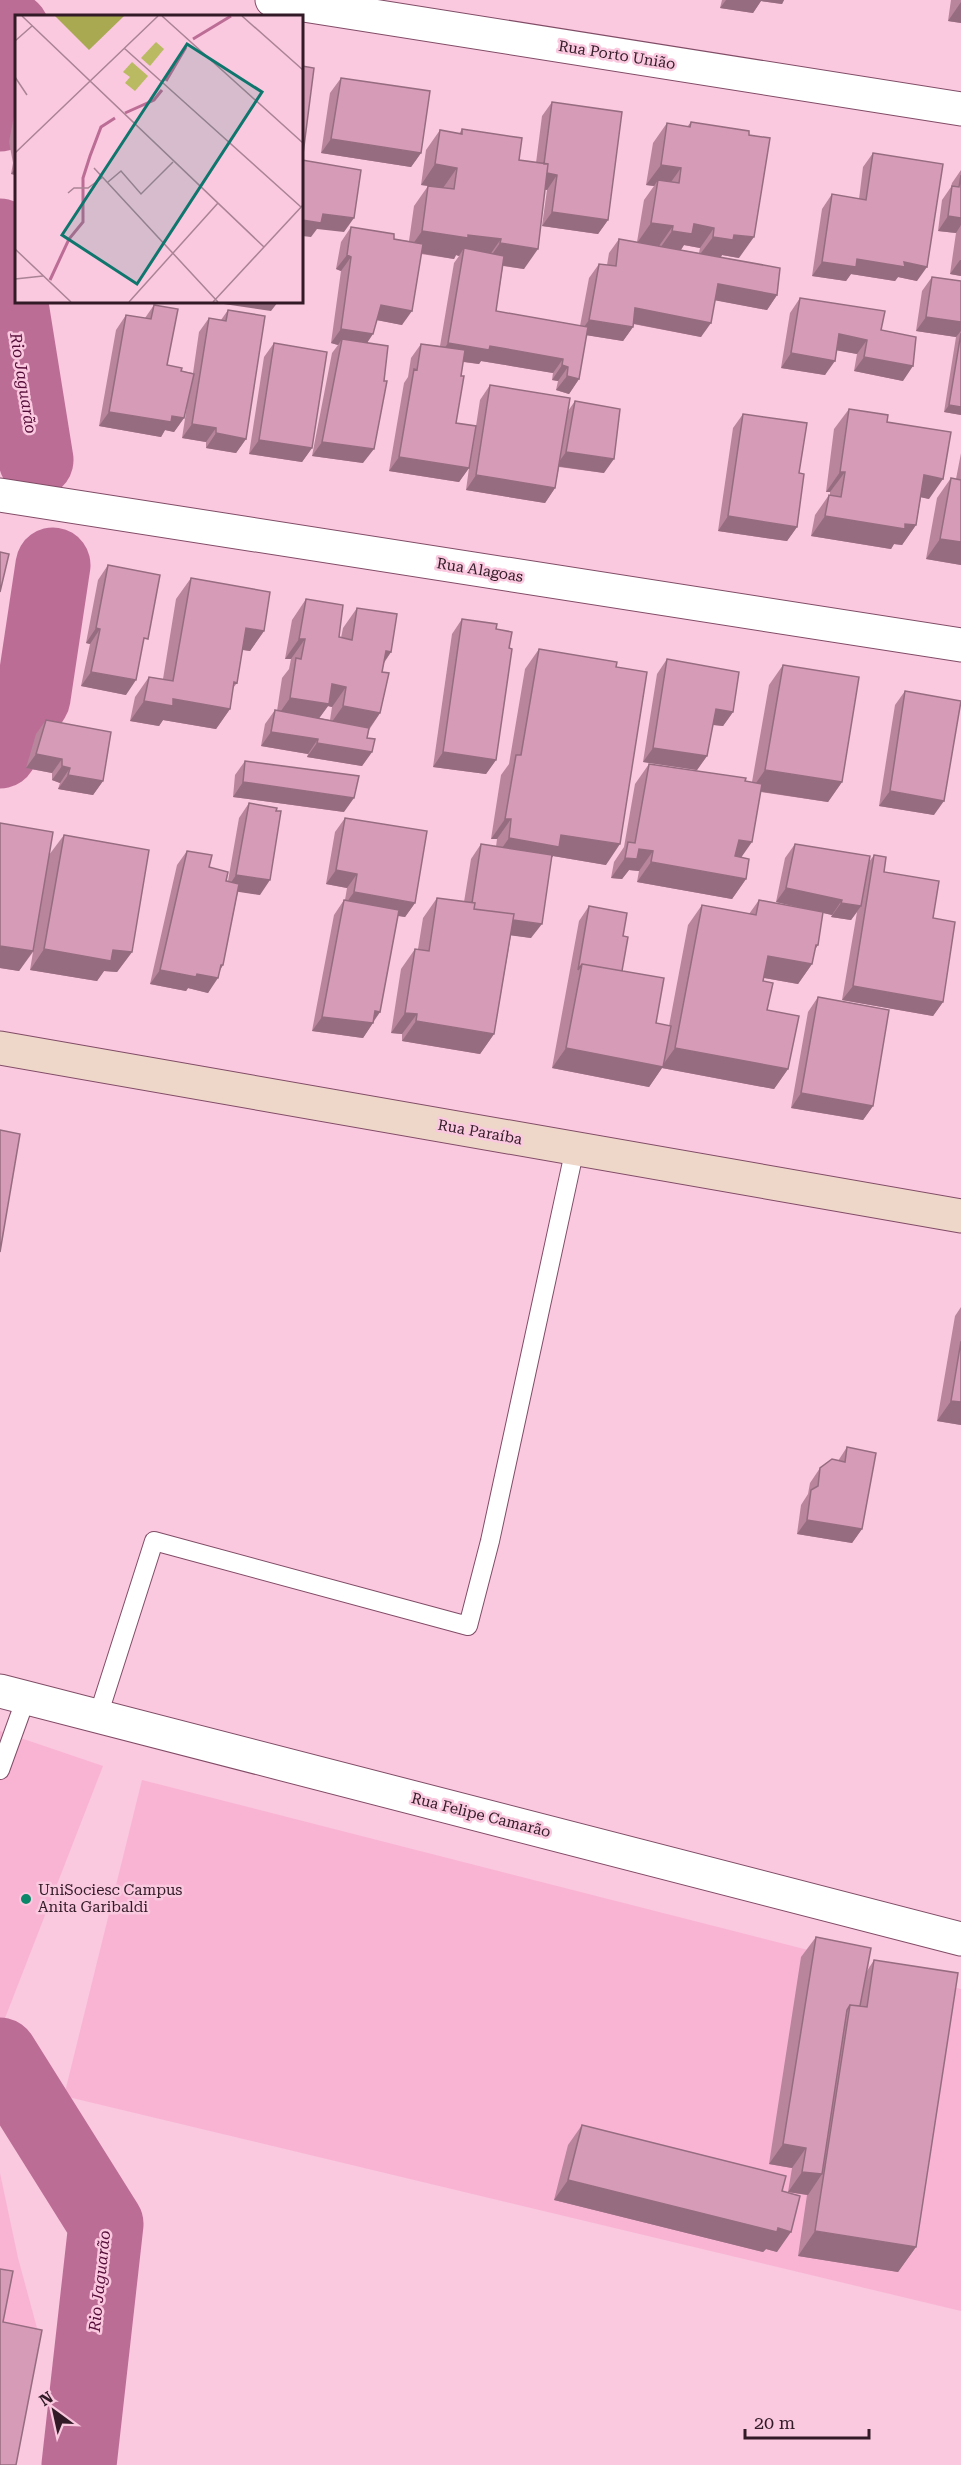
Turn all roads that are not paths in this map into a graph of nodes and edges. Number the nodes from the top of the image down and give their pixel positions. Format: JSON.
{"nodes":[{"id":1,"x":272,"y":0,"type":"edge"},
{"id":2,"x":961,"y":109,"type":"edge"},
{"id":3,"x":0,"y":495,"type":"edge"},
{"id":4,"x":961,"y":645,"type":"edge"},
{"id":5,"x":0,"y":1048,"type":"edge"},
{"id":6,"x":575,"y":1148,"type":"junction"},
{"id":7,"x":961,"y":1216,"type":"edge"},
{"id":8,"x":13,"y":1695,"type":"edge"},
{"id":9,"x":98,"y":1716,"type":"junction"},
{"id":10,"x":0,"y":1770,"type":"edge"},
{"id":11,"x":961,"y":1940,"type":"edge"}],
"edges":[{"from":1,"to":2,"type":"street","name":"Rua Porto União"},
{"from":3,"to":4,"type":"street","name":"Rua Alagoas"},
{"from":5,"to":6,"type":"street","name":"Rua Paraíba"},
{"from":6,"to":7,"type":"street","name":"Rua Paraíba"},
{"from":6,"to":9,"type":"lane"},
{"from":8,"to":9,"type":"street","name":"Rua Felipe Camarão"},
{"from":8,"to":10,"type":"lane"},
{"from":9,"to":11,"type":"street","name":"Rua Felipe Camarão"}]}
